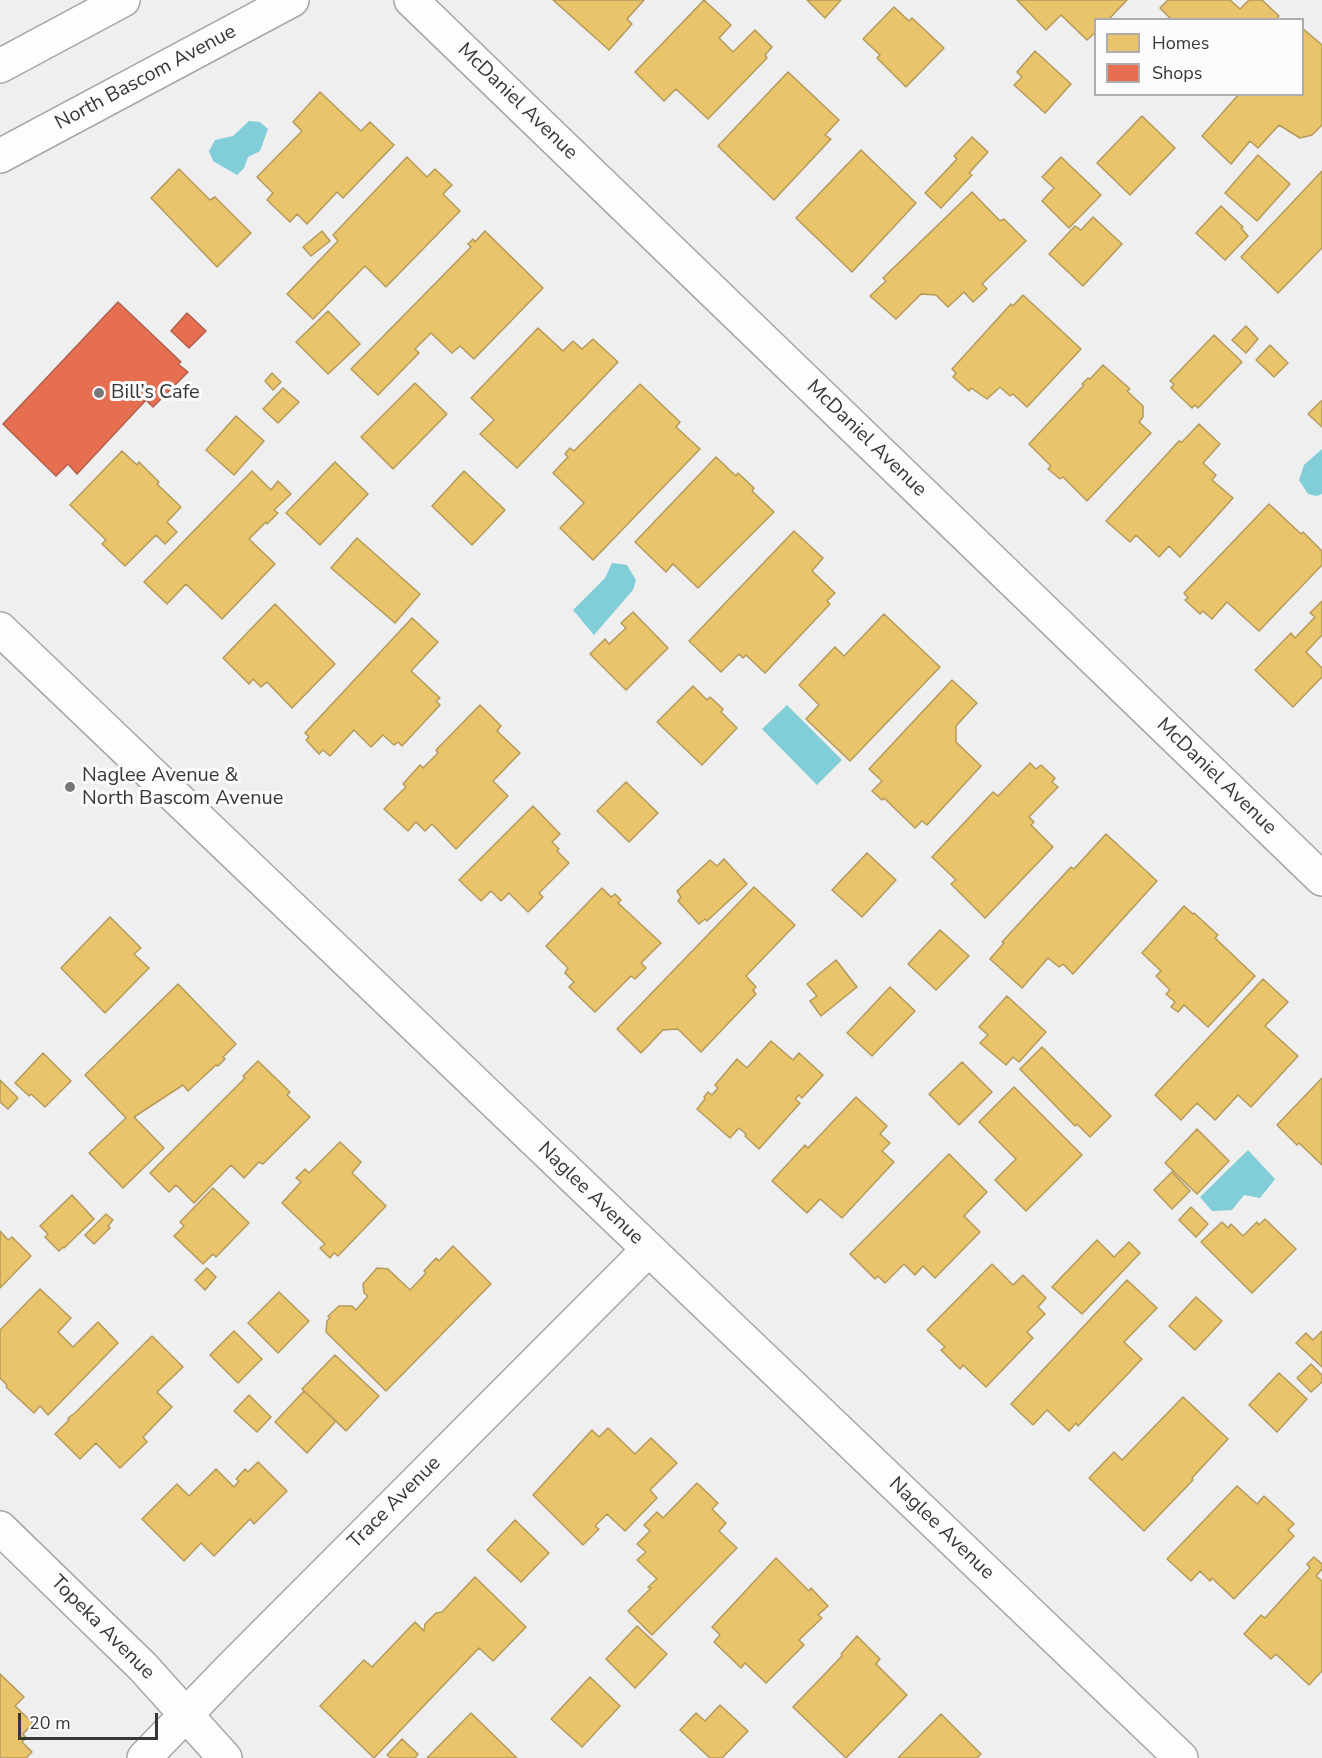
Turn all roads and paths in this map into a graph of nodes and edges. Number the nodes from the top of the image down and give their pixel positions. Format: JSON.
{"nodes":[{"id":1,"x":123,"y":0,"type":"edge"},
{"id":2,"x":292,"y":0,"type":"edge"},
{"id":3,"x":411,"y":0,"type":"edge"},
{"id":4,"x":0,"y":66,"type":"edge"},
{"id":5,"x":0,"y":156,"type":"edge"},
{"id":6,"x":0,"y":629,"type":"edge"},
{"id":7,"x":1322,"y":879,"type":"edge"},
{"id":8,"x":648,"y":1250,"type":"junction"},
{"id":9,"x":0,"y":1528,"type":"edge"},
{"id":10,"x":186,"y":1715,"type":"junction"},
{"id":11,"x":144,"y":1758,"type":"edge"},
{"id":12,"x":225,"y":1758,"type":"edge"},
{"id":13,"x":1180,"y":1758,"type":"edge"}],
"edges":[{"from":1,"to":4,"type":"street"},
{"from":2,"to":5,"type":"street","name":"North Bascom Avenue"},
{"from":3,"to":7,"type":"street","name":"McDaniel Avenue"},
{"from":6,"to":8,"type":"street","name":"Naglee Avenue"},
{"from":8,"to":10,"type":"street","name":"Trace Avenue"},
{"from":8,"to":13,"type":"street","name":"Naglee Avenue"},
{"from":9,"to":10,"type":"street","name":"Topeka Avenue"},
{"from":10,"to":11,"type":"street","name":"Trace Avenue"},
{"from":10,"to":12,"type":"street","name":"Topeka Avenue"}]}
